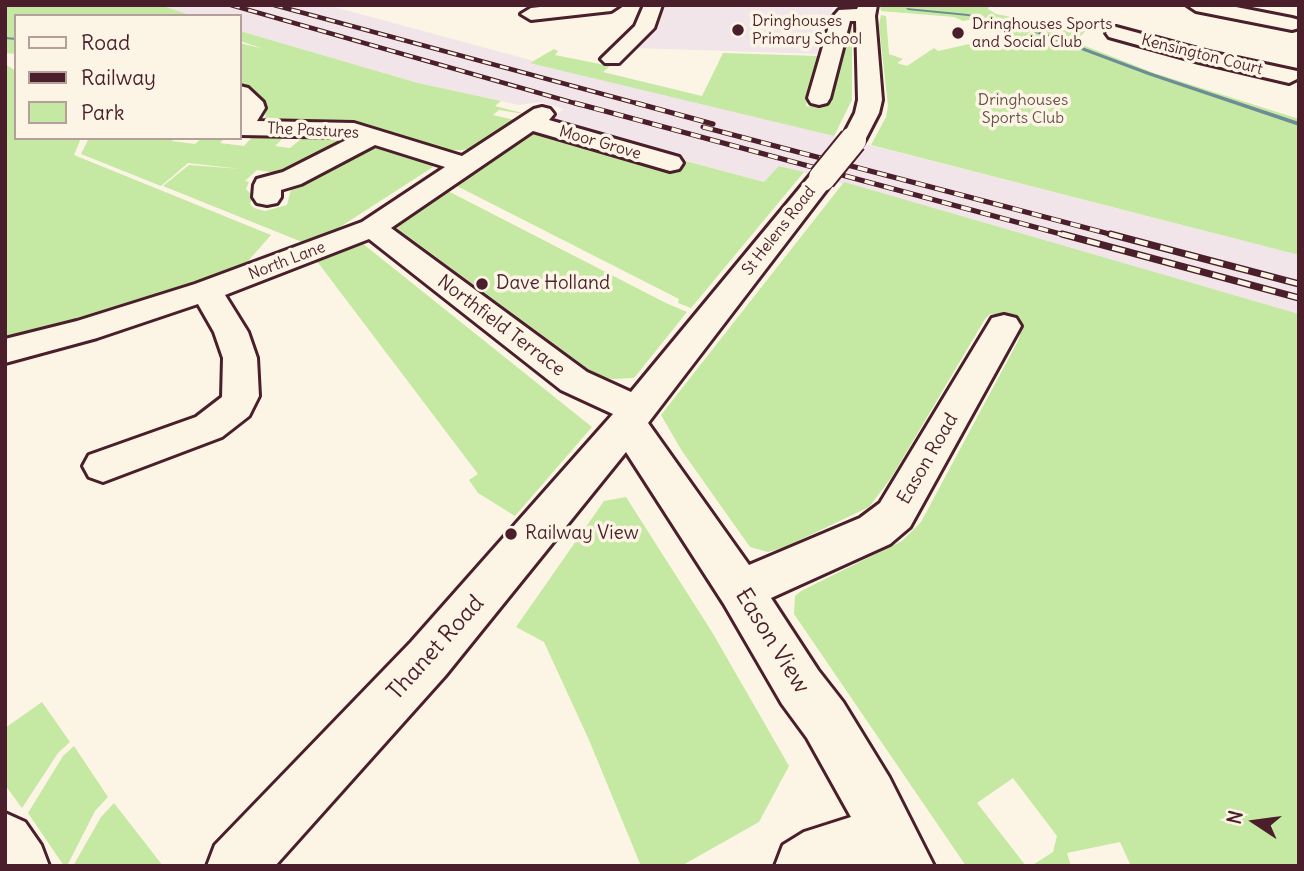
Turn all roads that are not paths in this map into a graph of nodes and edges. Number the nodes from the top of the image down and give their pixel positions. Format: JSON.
{"nodes":[{"id":1,"x":611,"y":5,"type":"edge"},
{"id":2,"x":653,"y":5,"type":"edge"},
{"id":3,"x":1196,"y":5,"type":"edge"},
{"id":4,"x":867,"y":11,"type":"edge"},
{"id":5,"x":531,"y":14,"type":"dead end"},
{"id":6,"x":1295,"y":15,"type":"edge"},
{"id":7,"x":1116,"y":33,"type":"dead end"},
{"id":8,"x":1273,"y":55,"type":"junction"},
{"id":9,"x":612,"y":58,"type":"dead end"},
{"id":10,"x":1289,"y":76,"type":"dead end"},
{"id":11,"x":242,"y":95,"type":"edge"},
{"id":12,"x":819,"y":98,"type":"dead end"},
{"id":13,"x":536,"y":118,"type":"joint"},
{"id":14,"x":242,"y":125,"type":"edge"},
{"id":15,"x":242,"y":128,"type":"edge"},
{"id":16,"x":375,"y":135,"type":"junction"},
{"id":17,"x":670,"y":163,"type":"dead end"},
{"id":18,"x":465,"y":165,"type":"junction"},
{"id":19,"x":267,"y":197,"type":"dead end"},
{"id":20,"x":372,"y":228,"type":"junction"},
{"id":21,"x":206,"y":291,"type":"junction"},
{"id":22,"x":1004,"y":326,"type":"dead end"},
{"id":23,"x":5,"y":351,"type":"edge"},
{"id":24,"x":633,"y":416,"type":"junction"},
{"id":25,"x":103,"y":466,"type":"dead end"},
{"id":26,"x":740,"y":590,"type":"junction"},
{"id":27,"x":5,"y":842,"type":"edge"},
{"id":28,"x":904,"y":864,"type":"edge"},
{"id":29,"x":20,"y":866,"type":"edge"},
{"id":30,"x":236,"y":866,"type":"edge"},
{"id":31,"x":804,"y":866,"type":"edge"}],
"edges":[{"from":1,"to":5,"type":"street"},
{"from":2,"to":9,"type":"street"},
{"from":3,"to":6,"type":"street"},
{"from":4,"to":12,"type":"street","name":"St Helens Road"},
{"from":4,"to":24,"type":"street","name":"St Helens Road","bridge":true},
{"from":6,"to":8,"type":"street"},
{"from":7,"to":8,"type":"street","name":"Kensington Court"},
{"from":8,"to":10,"type":"street","name":"Kensington Court"},
{"from":11,"to":14,"type":"street","name":"The Pastures"},
{"from":13,"to":17,"type":"street","name":"Moor Grove"},
{"from":13,"to":18,"type":"street","name":"North Lane"},
{"from":15,"to":16,"type":"street","name":"The Pastures"},
{"from":16,"to":18,"type":"street","name":"The Pastures"},
{"from":16,"to":19,"type":"street"},
{"from":18,"to":20,"type":"street","name":"North Lane"},
{"from":20,"to":21,"type":"street","name":"North Lane"},
{"from":20,"to":24,"type":"street","name":"Northfield Terrace"},
{"from":21,"to":23,"type":"street","name":"North Lane"},
{"from":21,"to":25,"type":"street"},
{"from":22,"to":26,"type":"street","name":"Eason Road"},
{"from":24,"to":26,"type":"street","name":"Eason View"},
{"from":24,"to":30,"type":"street","name":"Thanet Road"},
{"from":26,"to":28,"type":"street","name":"Eason View"},
{"from":27,"to":29,"type":"street"},
{"from":28,"to":31,"type":"street"}]}
